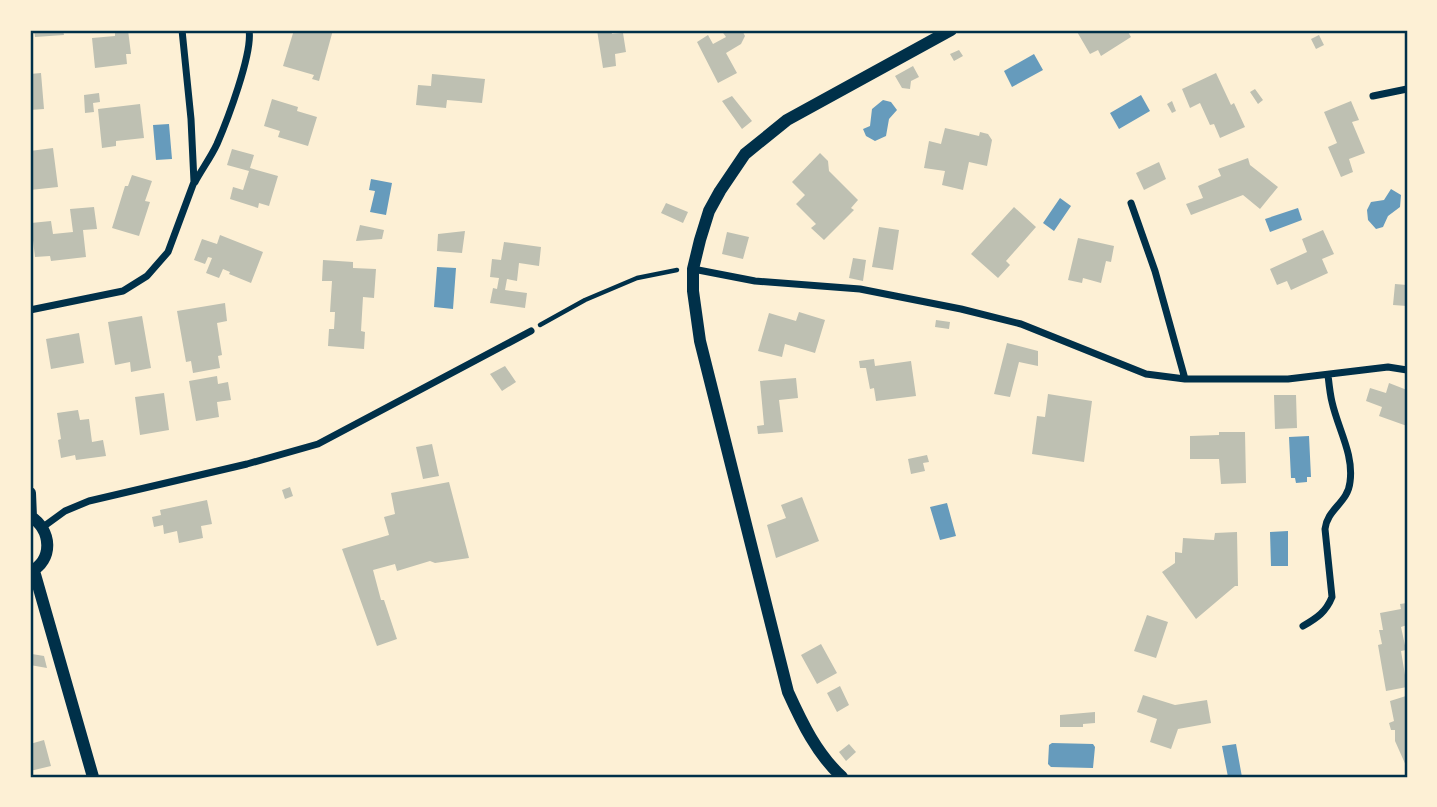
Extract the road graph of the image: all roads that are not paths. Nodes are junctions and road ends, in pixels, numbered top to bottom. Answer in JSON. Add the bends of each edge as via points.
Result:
{"nodes":[{"id":1,"x":182,"y":30,"type":"edge"},
{"id":2,"x":249,"y":30,"type":"edge"},
{"id":3,"x":951,"y":30,"type":"edge"},
{"id":4,"x":1407,"y":89,"type":"edge"},
{"id":5,"x":1373,"y":96,"type":"dead end"},
{"id":6,"x":194,"y":182,"type":"junction"},
{"id":7,"x":1131,"y":203,"type":"dead end"},
{"id":8,"x":693,"y":270,"type":"junction"},
{"id":9,"x":30,"y":310,"type":"edge"},
{"id":10,"x":531,"y":331,"type":"road end"},
{"id":11,"x":1407,"y":370,"type":"edge"},
{"id":12,"x":1328,"y":375,"type":"junction"},
{"id":13,"x":1185,"y":379,"type":"junction"},
{"id":14,"x":30,"y":493,"type":"edge"},
{"id":15,"x":30,"y":516,"type":"edge"},
{"id":16,"x":43,"y":527,"type":"junction"},
{"id":17,"x":32,"y":572,"type":"edge"},
{"id":18,"x":1303,"y":626,"type":"dead end"},
{"id":19,"x":93,"y":777,"type":"edge"},
{"id":20,"x":842,"y":777,"type":"edge"}],
"edges":[{"from":1,"to":6,"type":"street"},
{"from":2,"to":6,"type":"street","via":[[243,71],[217,144]]},
{"from":3,"to":8,"type":"street","via":[[774,128],[745,154],[709,211]]},
{"from":4,"to":5,"type":"street"},
{"from":6,"to":9,"type":"street","via":[[168,252],[146,276],[123,291]]},
{"from":7,"to":13,"type":"street"},
{"from":8,"to":13,"type":"street","via":[[754,281],[860,289],[961,309],[1021,324],[1146,374]]},
{"from":8,"to":20,"type":"street","via":[[700,341],[788,692],[814,744]]},
{"from":10,"to":16,"type":"street","via":[[318,444],[89,501]]},
{"from":11,"to":12,"type":"street","via":[[1388,367]]},
{"from":12,"to":13,"type":"street"},
{"from":12,"to":18,"type":"street","via":[[1347,449],[1350,484],[1344,500],[1326,519],[1332,597],[1328,608]]},
{"from":14,"to":15,"type":"street"},
{"from":15,"to":16,"type":"street"},
{"from":16,"to":17,"type":"street","via":[[47,551]]},
{"from":17,"to":19,"type":"street"}]}
